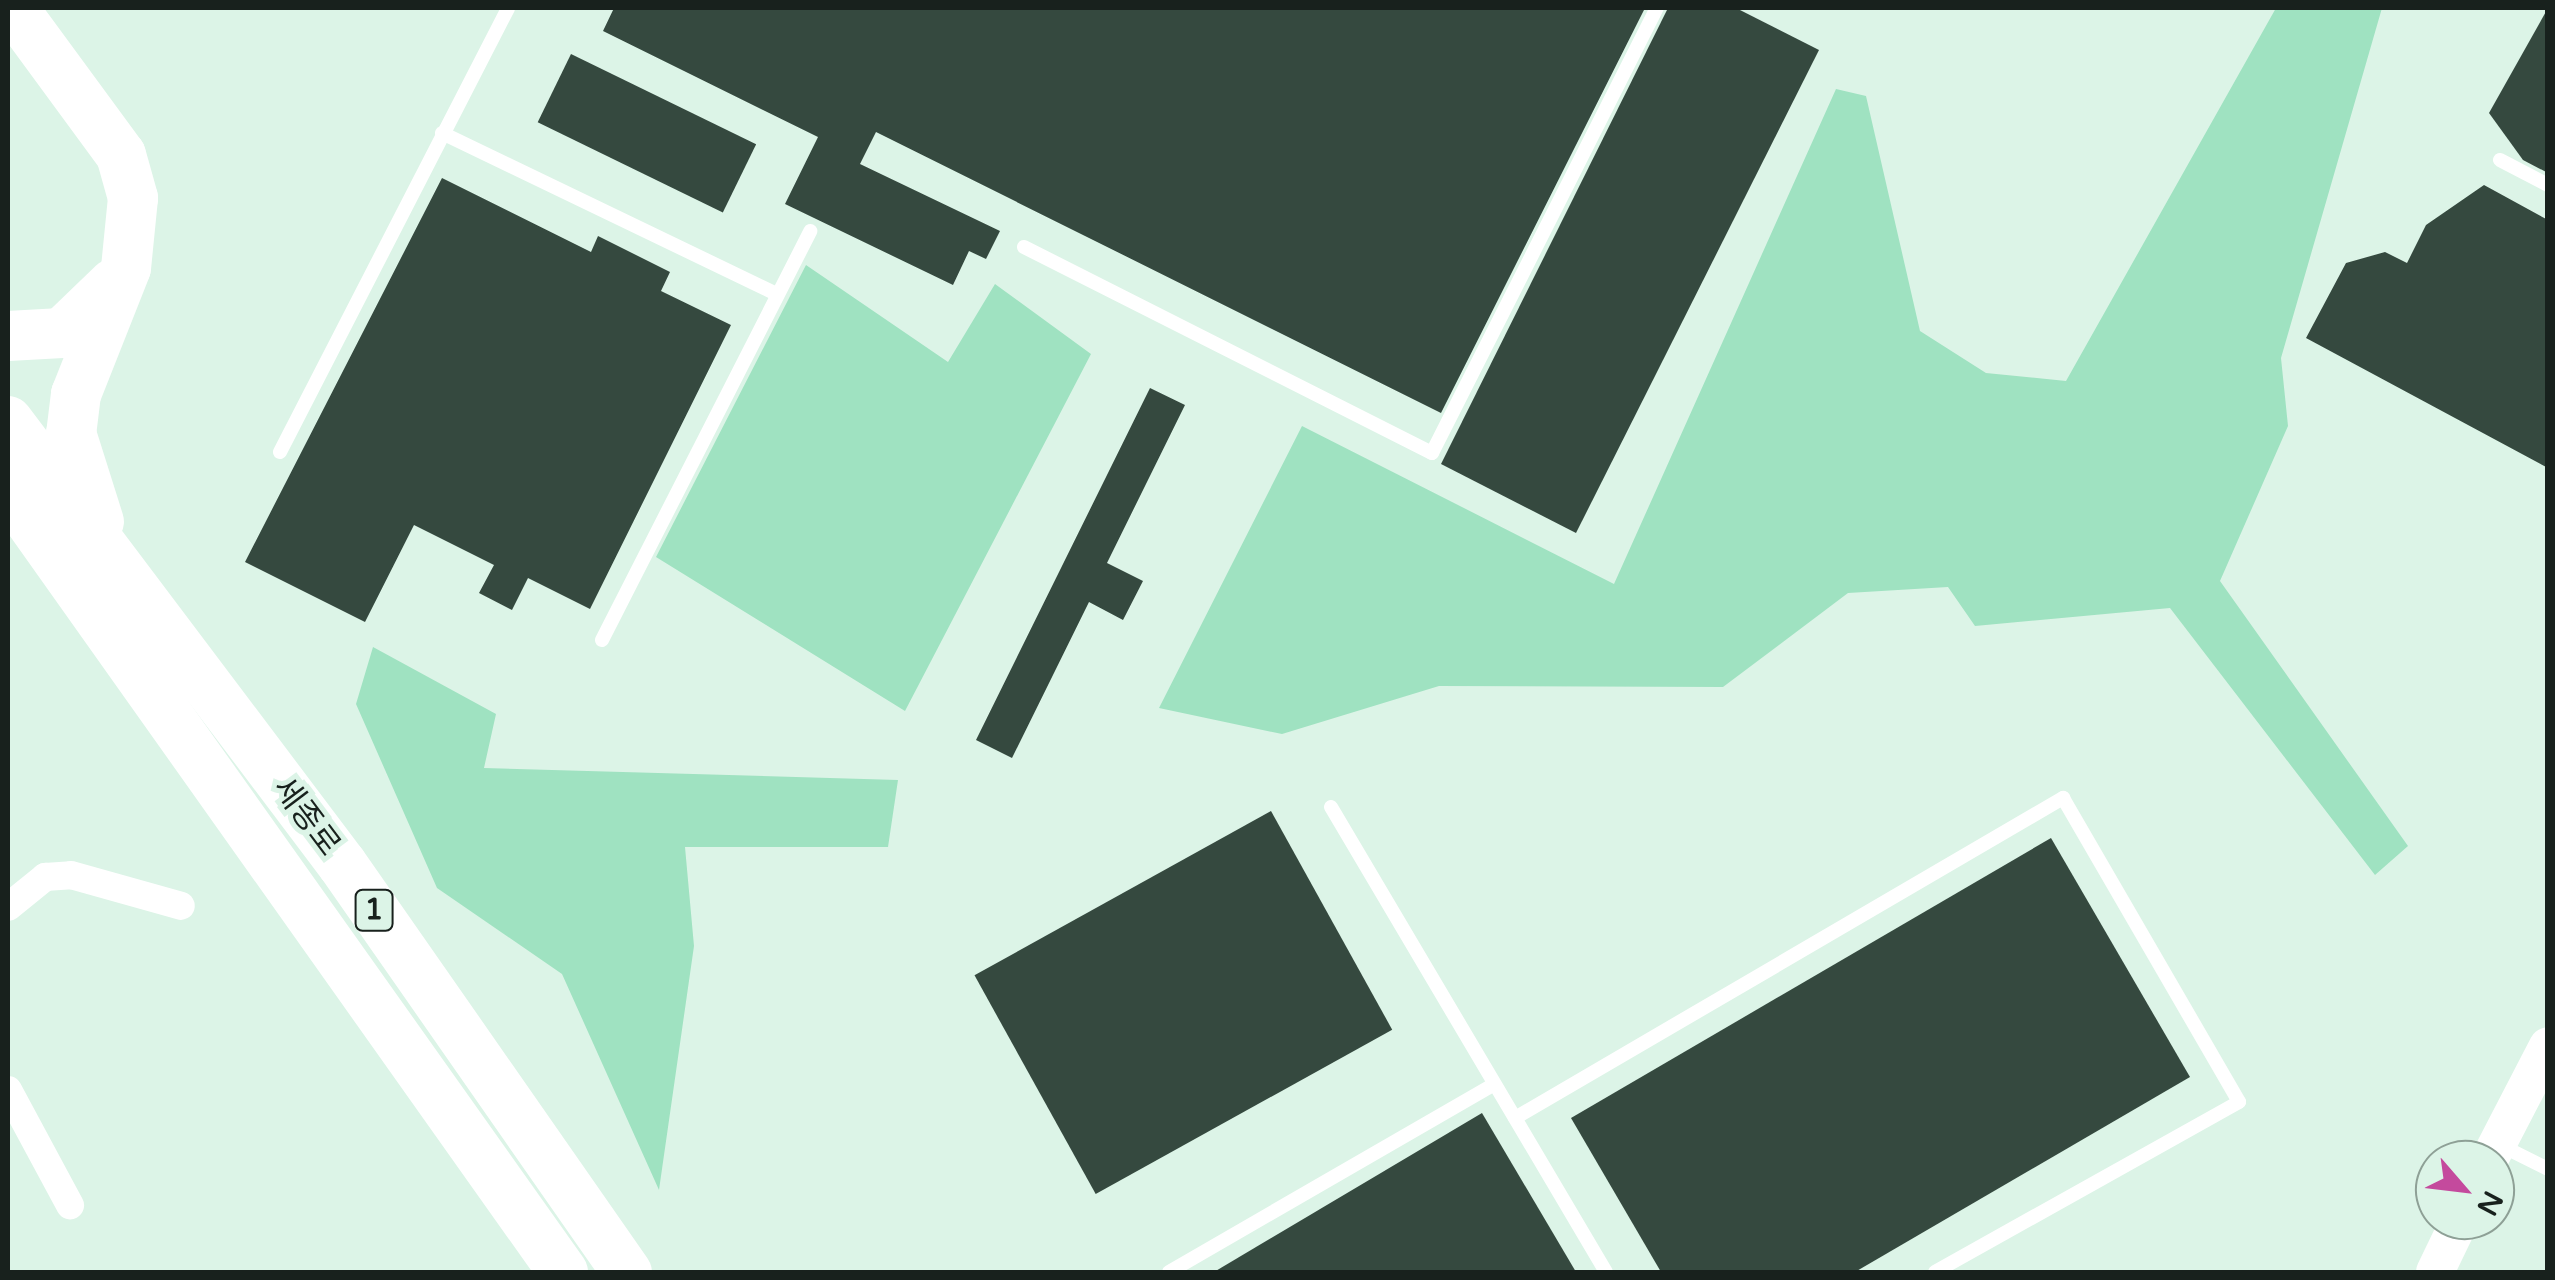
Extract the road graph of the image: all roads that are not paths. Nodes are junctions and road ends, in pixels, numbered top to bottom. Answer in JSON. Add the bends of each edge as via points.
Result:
{"nodes":[{"id":1,"x":12,"y":8,"type":"edge"},
{"id":2,"x":508,"y":8,"type":"edge"},
{"id":3,"x":1657,"y":8,"type":"edge"},
{"id":4,"x":442,"y":133,"type":"junction"},
{"id":5,"x":2500,"y":160,"type":"dead end"},
{"id":6,"x":2548,"y":185,"type":"edge"},
{"id":7,"x":810,"y":231,"type":"dead end"},
{"id":8,"x":1024,"y":247,"type":"dead end"},
{"id":9,"x":126,"y":268,"type":"junction"},
{"id":10,"x":778,"y":294,"type":"junction"},
{"id":11,"x":8,"y":336,"type":"edge"},
{"id":12,"x":8,"y":421,"type":"edge"},
{"id":13,"x":280,"y":452,"type":"dead end"},
{"id":14,"x":8,"y":490,"type":"edge"},
{"id":15,"x":8,"y":524,"type":"edge"},
{"id":16,"x":96,"y":575,"type":"junction"},
{"id":17,"x":602,"y":640,"type":"dead end"},
{"id":18,"x":1331,"y":808,"type":"dead end"},
{"id":19,"x":181,"y":906,"type":"dead end"},
{"id":20,"x":8,"y":913,"type":"edge"},
{"id":21,"x":2548,"y":1046,"type":"edge"},
{"id":22,"x":1494,"y":1084,"type":"junction"},
{"id":23,"x":8,"y":1090,"type":"edge"},
{"id":24,"x":1515,"y":1118,"type":"junction"},
{"id":25,"x":2499,"y":1140,"type":"edge"},
{"id":26,"x":2515,"y":1159,"type":"edge"},
{"id":27,"x":2548,"y":1169,"type":"edge"},
{"id":28,"x":70,"y":1205,"type":"dead end"},
{"id":29,"x":2450,"y":1240,"type":"edge"},
{"id":30,"x":563,"y":1272,"type":"edge"},
{"id":31,"x":627,"y":1272,"type":"edge"},
{"id":32,"x":1169,"y":1272,"type":"edge"},
{"id":33,"x":1606,"y":1272,"type":"edge"},
{"id":34,"x":1935,"y":1272,"type":"edge"},
{"id":35,"x":2434,"y":1272,"type":"edge"}],
"edges":[{"from":1,"to":9,"type":"highway","via":[[121,155],[133,198]]},
{"from":2,"to":4,"type":"lane"},
{"from":3,"to":8,"type":"lane","via":[[1432,453]]},
{"from":4,"to":10,"type":"lane"},
{"from":4,"to":13,"type":"lane"},
{"from":5,"to":6,"type":"lane"},
{"from":7,"to":10,"type":"lane"},
{"from":9,"to":11,"type":"highway","via":[[62,332]]},
{"from":9,"to":16,"type":"highway","via":[[76,394],[71,433]]},
{"from":10,"to":17,"type":"lane"},
{"from":12,"to":16,"type":"highway","name":"세종로","number":"1"},
{"from":14,"to":16,"type":"highway","name":"세종로","number":"1"},
{"from":15,"to":16,"type":"highway"},
{"from":16,"to":30,"type":"highway","name":"세종로","number":"1"},
{"from":16,"to":31,"type":"highway","name":"세종로","number":"1","via":[[342,864]]},
{"from":18,"to":22,"type":"lane"},
{"from":19,"to":20,"type":"street","via":[[71,874],[45,877]]},
{"from":21,"to":25,"type":"street"},
{"from":22,"to":24,"type":"lane"},
{"from":22,"to":32,"type":"lane"},
{"from":23,"to":28,"type":"street"},
{"from":24,"to":33,"type":"lane"},
{"from":24,"to":34,"type":"lane","via":[[2063,798],[2239,1102]]},
{"from":26,"to":27,"type":"lane"},
{"from":29,"to":35,"type":"street"}]}
